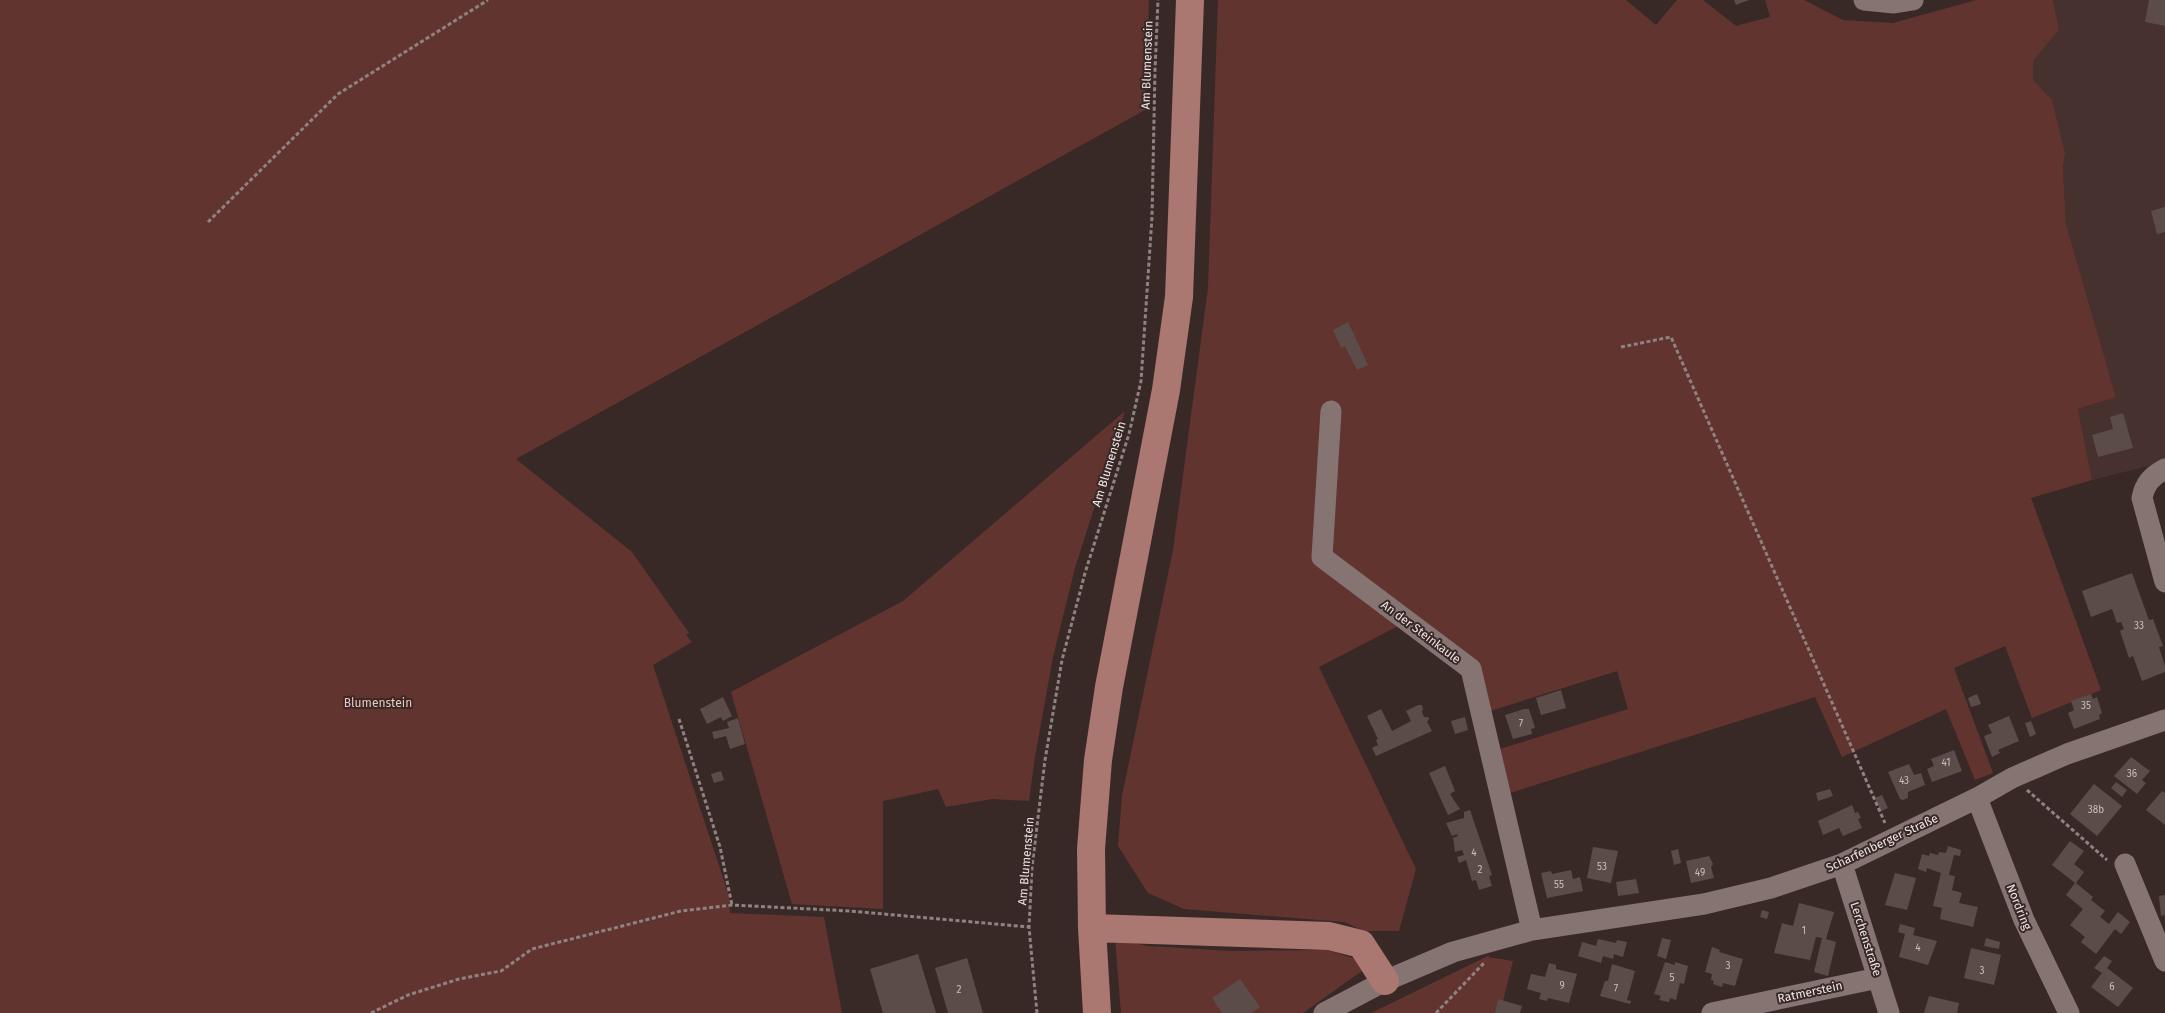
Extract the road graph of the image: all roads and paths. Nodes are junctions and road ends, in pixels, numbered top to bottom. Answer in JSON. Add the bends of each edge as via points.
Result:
{"nodes":[{"id":1,"x":488,"y":0,"type":"edge"},
{"id":2,"x":1158,"y":0,"type":"edge"},
{"id":3,"x":1190,"y":0,"type":"edge"},
{"id":4,"x":1864,"y":0,"type":"edge"},
{"id":5,"x":1913,"y":0,"type":"edge"},
{"id":6,"x":208,"y":222,"type":"dead end"},
{"id":7,"x":1621,"y":347,"type":"dead end"},
{"id":8,"x":1331,"y":411,"type":"dead end"},
{"id":9,"x":2165,"y":469,"type":"edge"},
{"id":10,"x":2165,"y":582,"type":"edge"},
{"id":11,"x":679,"y":719,"type":"dead end"},
{"id":12,"x":2165,"y":720,"type":"edge"},
{"id":13,"x":2012,"y":778,"type":"junction"},
{"id":14,"x":1977,"y":798,"type":"junction"},
{"id":15,"x":1892,"y":840,"type":"junction"},
{"id":16,"x":1842,"y":864,"type":"junction"},
{"id":17,"x":2124,"y":864,"type":"joint"},
{"id":18,"x":732,"y":905,"type":"junction"},
{"id":19,"x":1029,"y":927,"type":"junction"},
{"id":20,"x":1092,"y":928,"type":"junction"},
{"id":21,"x":1532,"y":930,"type":"junction"},
{"id":22,"x":1506,"y":938,"type":"junction"},
{"id":23,"x":2165,"y":961,"type":"edge"},
{"id":24,"x":1878,"y":978,"type":"junction"},
{"id":25,"x":1384,"y":981,"type":"junction"},
{"id":26,"x":371,"y":1013,"type":"edge"},
{"id":27,"x":1037,"y":1013,"type":"edge"},
{"id":28,"x":1097,"y":1013,"type":"edge"},
{"id":29,"x":1324,"y":1013,"type":"edge"},
{"id":30,"x":1436,"y":1013,"type":"edge"},
{"id":31,"x":1712,"y":1013,"type":"edge"},
{"id":32,"x":1889,"y":1013,"type":"edge"},
{"id":33,"x":2069,"y":1013,"type":"edge"}],
"edges":[{"from":1,"to":6,"type":"path","via":[[338,94]]},
{"from":2,"to":19,"type":"path","name":"Am Blumenstein","via":[[1152,217],[1141,381],[1129,434],[1084,573],[1062,660],[1032,867]]},
{"from":3,"to":20,"type":"main road","via":[[1179,297],[1166,390],[1098,760],[1091,849]]},
{"from":4,"to":5,"type":"street","via":[[1894,3]]},
{"from":7,"to":15,"type":"path","via":[[1671,337]]},
{"from":8,"to":21,"type":"street","name":"An der Steinkaule","via":[[1322,557],[1471,669]]},
{"from":9,"to":10,"type":"street","via":[[2150,479],[2142,498]]},
{"from":11,"to":18,"type":"path","via":[[720,847]]},
{"from":12,"to":13,"type":"street","name":"Scharfenberger Straße","via":[[2067,754]]},
{"from":13,"to":14,"type":"street","name":"Scharfenberger Straße"},
{"from":13,"to":17,"type":"path","via":[[2107,860]]},
{"from":14,"to":15,"type":"street","name":"Scharfenberger Straße"},
{"from":14,"to":33,"type":"street","name":"Nordring","via":[[2024,920]]},
{"from":15,"to":16,"type":"street","name":"Scharfenberger Straße"},
{"from":16,"to":21,"type":"street","name":"Scharfenberger Straße","via":[[1771,888],[1704,904]]},
{"from":16,"to":24,"type":"street","name":"Lerchenstraße"},
{"from":17,"to":23,"type":"street"},
{"from":18,"to":19,"type":"path","via":[[850,911]]},
{"from":18,"to":26,"type":"path","via":[[681,911],[532,949],[501,971],[459,979],[408,995]]},
{"from":19,"to":27,"type":"path","name":"Am Blumenstein"},
{"from":20,"to":25,"type":"main road","via":[[1329,936],[1361,944]]},
{"from":20,"to":28,"type":"main road"},
{"from":21,"to":22,"type":"street","name":"Scharfenberger Straße"},
{"from":22,"to":25,"type":"street","name":"Scharfenberger Straße","via":[[1453,952]]},
{"from":22,"to":30,"type":"path"},
{"from":24,"to":31,"type":"street","name":"Ratmerstein"},
{"from":24,"to":32,"type":"street","name":"Lerchenstraße"},
{"from":25,"to":29,"type":"street","name":"Scharfenberger Straße"}]}
